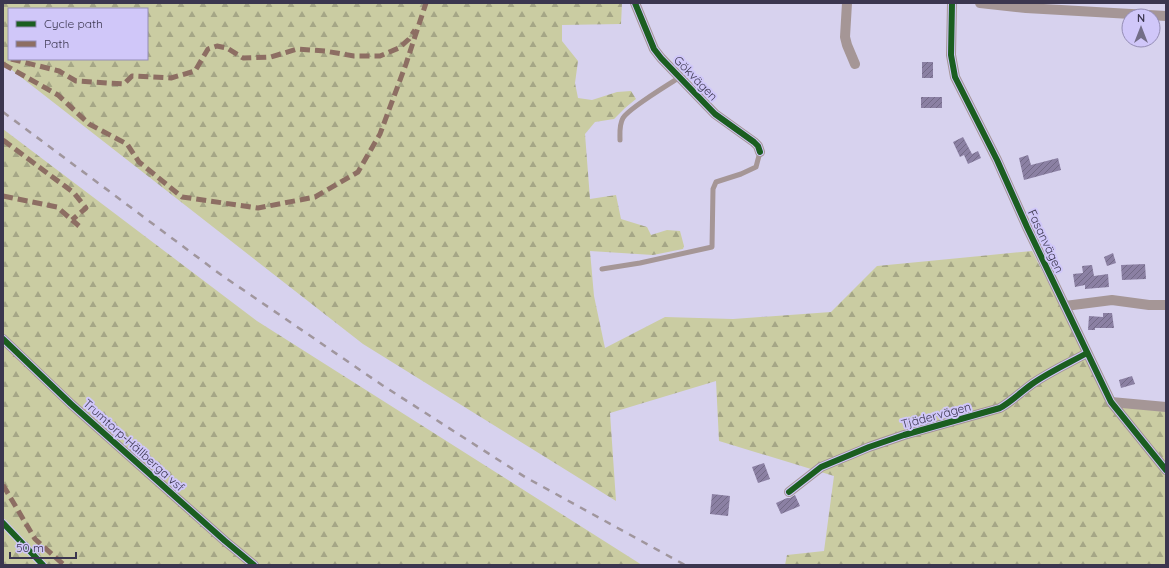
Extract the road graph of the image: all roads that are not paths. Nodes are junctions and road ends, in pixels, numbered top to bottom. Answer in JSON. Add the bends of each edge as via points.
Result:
{"nodes":[{"id":1,"x":635,"y":3,"type":"edge"},
{"id":2,"x":847,"y":3,"type":"edge"},
{"id":3,"x":952,"y":3,"type":"edge"},
{"id":4,"x":980,"y":3,"type":"edge"},
{"id":5,"x":1166,"y":16,"type":"edge"},
{"id":6,"x":856,"y":64,"type":"dead end"},
{"id":7,"x":680,"y":77,"type":"junction"},
{"id":8,"x":620,"y":140,"type":"dead end"},
{"id":9,"x":760,"y":152,"type":"joint"},
{"id":10,"x":602,"y":270,"type":"dead end"},
{"id":11,"x":1166,"y":305,"type":"edge"},
{"id":12,"x":1065,"y":306,"type":"junction"},
{"id":13,"x":3,"y":339,"type":"edge"},
{"id":14,"x":1087,"y":353,"type":"junction"},
{"id":15,"x":1110,"y":402,"type":"junction"},
{"id":16,"x":1166,"y":407,"type":"edge"},
{"id":17,"x":1166,"y":470,"type":"edge"},
{"id":18,"x":789,"y":492,"type":"dead end"},
{"id":19,"x":254,"y":565,"type":"edge"}],
"edges":[{"from":1,"to":7,"type":"street","name":"Gökvägen","via":[[654,49]]},
{"from":2,"to":6,"type":"street","via":[[845,37]]},
{"from":3,"to":12,"type":"street","name":"Fasanvägen","via":[[951,55],[955,77]]},
{"from":4,"to":5,"type":"street"},
{"from":7,"to":8,"type":"lane","via":[[628,111],[622,120]]},
{"from":7,"to":9,"type":"street","name":"Gökvägen","via":[[715,114],[754,142]]},
{"from":9,"to":10,"type":"lane","via":[[756,167],[716,182],[713,189],[712,247]]},
{"from":11,"to":12,"type":"street","via":[[1112,300]]},
{"from":12,"to":14,"type":"street","name":"Fasanvägen"},
{"from":13,"to":19,"type":"street","name":"Trumtorp-Hällberga vsf","via":[[71,404]]},
{"from":14,"to":15,"type":"street","name":"Fasanvägen"},
{"from":14,"to":18,"type":"street","name":"Tjädervägen","via":[[1043,377],[1000,408],[869,447],[821,467]]},
{"from":15,"to":16,"type":"street"},
{"from":15,"to":17,"type":"street","name":"Fasanvägen"}]}
